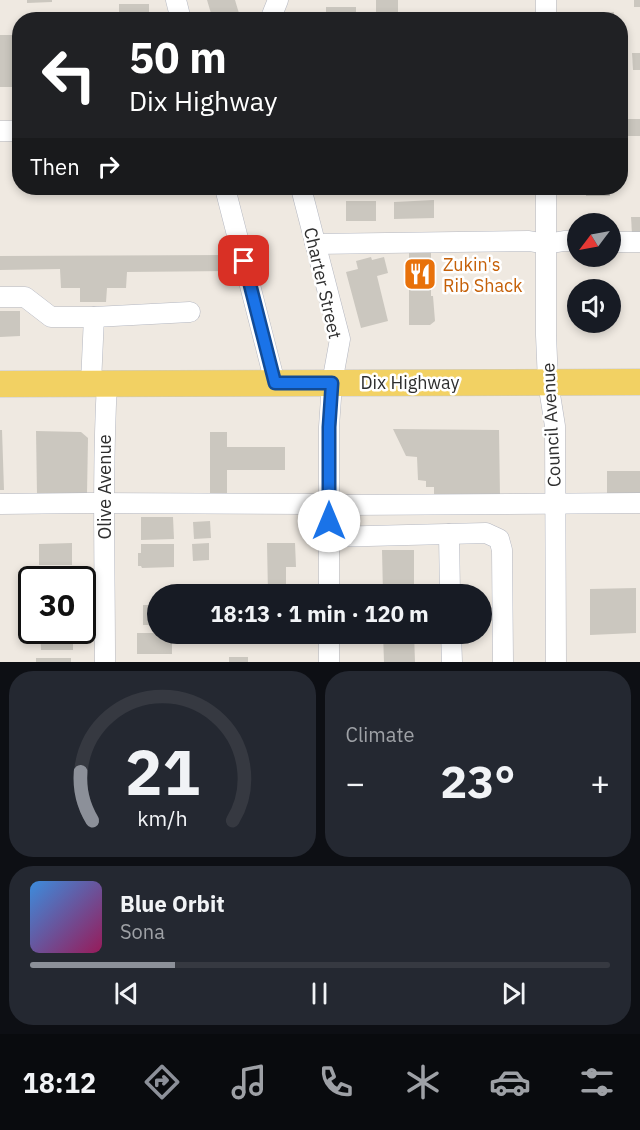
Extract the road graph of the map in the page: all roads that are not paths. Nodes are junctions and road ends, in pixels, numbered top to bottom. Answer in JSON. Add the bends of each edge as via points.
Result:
{"nodes":[{"id":1,"x":227,"y":195,"type":"edge"},
{"id":2,"x":303,"y":195,"type":"edge"},
{"id":3,"x":546,"y":195,"type":"edge"},
{"id":4,"x":567,"y":241,"type":"edge"},
{"id":5,"x":621,"y":242,"type":"edge"},
{"id":6,"x":640,"y":242,"type":"edge"},
{"id":7,"x":315,"y":244,"type":"junction"},
{"id":8,"x":546,"y":244,"type":"junction"},
{"id":9,"x":0,"y":297,"type":"edge"},
{"id":10,"x":190,"y":312,"type":"dead end"},
{"id":11,"x":94,"y":317,"type":"junction"},
{"id":12,"x":548,"y":382,"type":"junction"},
{"id":13,"x":640,"y":382,"type":"edge"},
{"id":14,"x":99,"y":383,"type":"junction"},
{"id":15,"x":275,"y":383,"type":"junction"},
{"id":16,"x":332,"y":383,"type":"junction"},
{"id":17,"x":0,"y":384,"type":"edge"},
{"id":18,"x":104,"y":503,"type":"junction"},
{"id":19,"x":556,"y":503,"type":"junction"},
{"id":20,"x":640,"y":503,"type":"edge"},
{"id":21,"x":0,"y":504,"type":"edge"},
{"id":22,"x":329,"y":505,"type":"junction"},
{"id":23,"x":449,"y":534,"type":"junction"},
{"id":24,"x":329,"y":537,"type":"junction"},
{"id":25,"x":329,"y":584,"type":"edge"},
{"id":26,"x":450,"y":584,"type":"edge"},
{"id":27,"x":329,"y":644,"type":"edge"},
{"id":28,"x":451,"y":644,"type":"edge"},
{"id":29,"x":105,"y":662,"type":"edge"},
{"id":30,"x":329,"y":662,"type":"edge"},
{"id":31,"x":452,"y":662,"type":"edge"},
{"id":32,"x":502,"y":662,"type":"edge"},
{"id":33,"x":556,"y":662,"type":"edge"}],
"edges":[{"from":1,"to":15,"type":"street"},
{"from":2,"to":7,"type":"street","name":"Charter Street"},
{"from":3,"to":8,"type":"street","name":"Council Avenue"},
{"from":4,"to":8,"type":"street"},
{"from":5,"to":6,"type":"street"},
{"from":7,"to":8,"type":"street"},
{"from":7,"to":16,"type":"street","name":"Charter Street","via":[[339,339]]},
{"from":8,"to":12,"type":"street","name":"Council Avenue"},
{"from":9,"to":11,"type":"street","via":[[25,297],[51,317]]},
{"from":10,"to":11,"type":"street"},
{"from":11,"to":14,"type":"street","name":"Olive Avenue"},
{"from":12,"to":13,"type":"main road","name":"Dix Highway"},
{"from":12,"to":16,"type":"main road","name":"Dix Highway"},
{"from":12,"to":19,"type":"street","name":"Council Avenue","via":[[555,426]]},
{"from":14,"to":15,"type":"main road","name":"Dix Highway"},
{"from":14,"to":17,"type":"main road","name":"Dix Highway"},
{"from":14,"to":18,"type":"street","name":"Olive Avenue","via":[[104,427]]},
{"from":15,"to":16,"type":"main road","name":"Dix Highway"},
{"from":16,"to":22,"type":"street","name":"Charter Street"},
{"from":18,"to":21,"type":"street"},
{"from":18,"to":22,"type":"street"},
{"from":18,"to":29,"type":"street","name":"Olive Avenue"},
{"from":19,"to":20,"type":"street"},
{"from":19,"to":22,"type":"street"},
{"from":19,"to":33,"type":"street","name":"Council Avenue"},
{"from":22,"to":24,"type":"street","name":"Charter Street"},
{"from":23,"to":24,"type":"street"},
{"from":23,"to":26,"type":"street"},
{"from":23,"to":32,"type":"street","via":[[486,533],[499,539]]},
{"from":24,"to":25,"type":"street","name":"Charter Street"},
{"from":27,"to":30,"type":"street"},
{"from":28,"to":31,"type":"street"}]}
